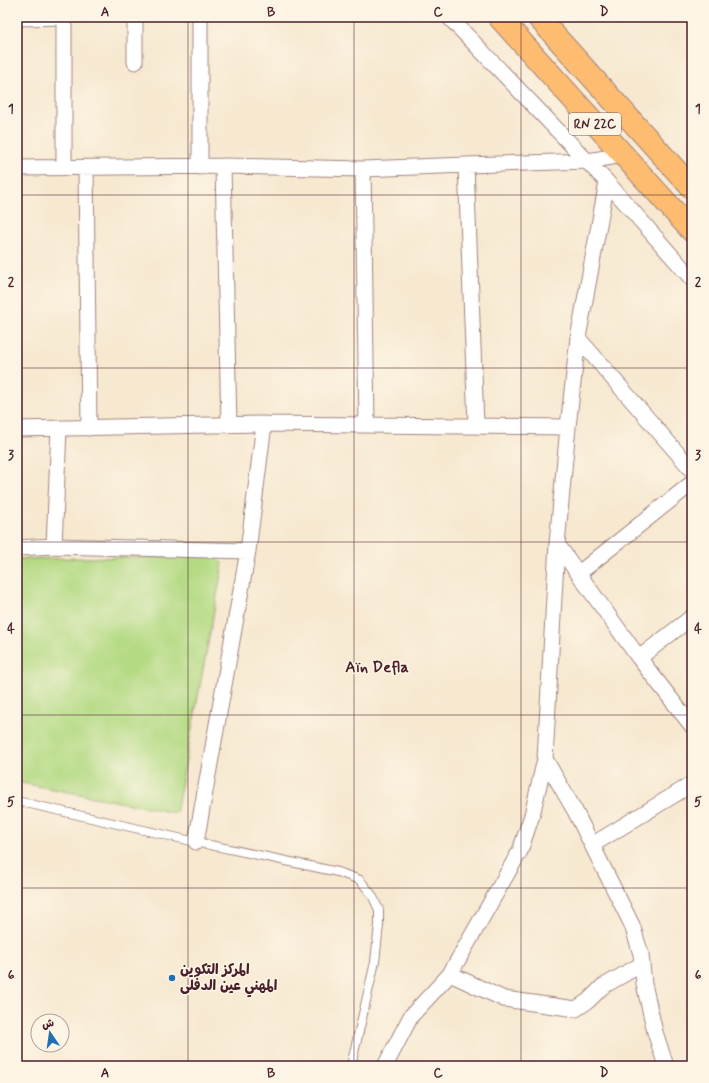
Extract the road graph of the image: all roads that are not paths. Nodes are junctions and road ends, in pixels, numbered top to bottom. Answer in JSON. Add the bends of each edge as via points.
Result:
{"nodes":[{"id":1,"x":64,"y":17,"type":"edge"},
{"id":2,"x":68,"y":17,"type":"edge"},
{"id":3,"x":134,"y":17,"type":"edge"},
{"id":4,"x":200,"y":17,"type":"edge"},
{"id":5,"x":449,"y":17,"type":"edge"},
{"id":6,"x":499,"y":17,"type":"edge"},
{"id":7,"x":538,"y":17,"type":"edge"},
{"id":8,"x":17,"y":18,"type":"edge"},
{"id":9,"x":135,"y":62,"type":"dead end"},
{"id":10,"x":623,"y":155,"type":"junction"},
{"id":11,"x":588,"y":161,"type":"junction"},
{"id":12,"x":466,"y":164,"type":"junction"},
{"id":13,"x":223,"y":166,"type":"junction"},
{"id":14,"x":64,"y":167,"type":"junction"},
{"id":15,"x":200,"y":167,"type":"junction"},
{"id":16,"x":17,"y":168,"type":"edge"},
{"id":17,"x":86,"y":168,"type":"junction"},
{"id":18,"x":363,"y":169,"type":"junction"},
{"id":19,"x":607,"y":182,"type":"junction"},
{"id":20,"x":692,"y":188,"type":"edge"},
{"id":21,"x":692,"y":231,"type":"edge"},
{"id":22,"x":692,"y":278,"type":"edge"},
{"id":23,"x":578,"y":338,"type":"junction"},
{"id":24,"x":264,"y":424,"type":"junction"},
{"id":25,"x":229,"y":425,"type":"junction"},
{"id":26,"x":367,"y":425,"type":"junction"},
{"id":27,"x":476,"y":425,"type":"junction"},
{"id":28,"x":568,"y":427,"type":"junction"},
{"id":29,"x":89,"y":428,"type":"junction"},
{"id":30,"x":17,"y":429,"type":"edge"},
{"id":31,"x":59,"y":429,"type":"junction"},
{"id":32,"x":692,"y":470,"type":"edge"},
{"id":33,"x":692,"y":483,"type":"edge"},
{"id":34,"x":557,"y":544,"type":"junction"},
{"id":35,"x":54,"y":546,"type":"junction"},
{"id":36,"x":17,"y":548,"type":"edge"},
{"id":37,"x":248,"y":550,"type":"junction"},
{"id":38,"x":579,"y":573,"type":"junction"},
{"id":39,"x":692,"y":617,"type":"edge"},
{"id":40,"x":639,"y":658,"type":"junction"},
{"id":41,"x":692,"y":726,"type":"edge"},
{"id":42,"x":545,"y":759,"type":"junction"},
{"id":43,"x":692,"y":784,"type":"edge"},
{"id":44,"x":17,"y":801,"type":"edge"},
{"id":45,"x":196,"y":842,"type":"junction"},
{"id":46,"x":592,"y":845,"type":"junction"},
{"id":47,"x":642,"y":964,"type":"junction"},
{"id":48,"x":450,"y":974,"type":"junction"},
{"id":49,"x":351,"y":1066,"type":"edge"},
{"id":50,"x":385,"y":1066,"type":"edge"},
{"id":51,"x":666,"y":1066,"type":"edge"}],
"edges":[{"from":1,"to":2,"type":"street"},
{"from":1,"to":8,"type":"street"},
{"from":1,"to":14,"type":"street"},
{"from":3,"to":9,"type":"street"},
{"from":4,"to":15,"type":"street"},
{"from":5,"to":11,"type":"street"},
{"from":6,"to":10,"type":"highway","number":"RN 22C"},
{"from":7,"to":20,"type":"highway","number":"RN 22C"},
{"from":10,"to":11,"type":"street"},
{"from":10,"to":21,"type":"highway","number":"RN 22C"},
{"from":11,"to":12,"type":"street"},
{"from":11,"to":19,"type":"street"},
{"from":12,"to":18,"type":"street"},
{"from":12,"to":27,"type":"street"},
{"from":13,"to":15,"type":"street"},
{"from":13,"to":18,"type":"street"},
{"from":13,"to":25,"type":"street"},
{"from":14,"to":16,"type":"street"},
{"from":14,"to":17,"type":"street"},
{"from":15,"to":17,"type":"street"},
{"from":17,"to":29,"type":"street"},
{"from":18,"to":26,"type":"street"},
{"from":19,"to":22,"type":"street"},
{"from":19,"to":23,"type":"street"},
{"from":23,"to":28,"type":"street"},
{"from":23,"to":32,"type":"street"},
{"from":24,"to":25,"type":"street"},
{"from":24,"to":26,"type":"street"},
{"from":24,"to":37,"type":"street"},
{"from":25,"to":29,"type":"street"},
{"from":26,"to":27,"type":"street"},
{"from":27,"to":28,"type":"street"},
{"from":28,"to":34,"type":"street"},
{"from":29,"to":31,"type":"street"},
{"from":30,"to":31,"type":"street"},
{"from":31,"to":35,"type":"street"},
{"from":33,"to":38,"type":"street"},
{"from":34,"to":38,"type":"street"},
{"from":34,"to":42,"type":"street"},
{"from":35,"to":36,"type":"street"},
{"from":35,"to":37,"type":"street"},
{"from":37,"to":45,"type":"street"},
{"from":38,"to":40,"type":"street"},
{"from":39,"to":40,"type":"street"},
{"from":40,"to":41,"type":"street"},
{"from":42,"to":46,"type":"street"},
{"from":42,"to":48,"type":"street","via":[[532,816],[520,851]]},
{"from":43,"to":46,"type":"street"},
{"from":44,"to":45,"type":"lane"},
{"from":45,"to":49,"type":"lane","via":[[338,872],[360,880],[372,895],[379,910],[375,962]]},
{"from":46,"to":47,"type":"street","via":[[632,925]]},
{"from":47,"to":48,"type":"street","via":[[602,987],[576,1009],[504,999]]},
{"from":47,"to":51,"type":"street","via":[[655,1032]]},
{"from":48,"to":50,"type":"street","via":[[410,1016]]}]}
